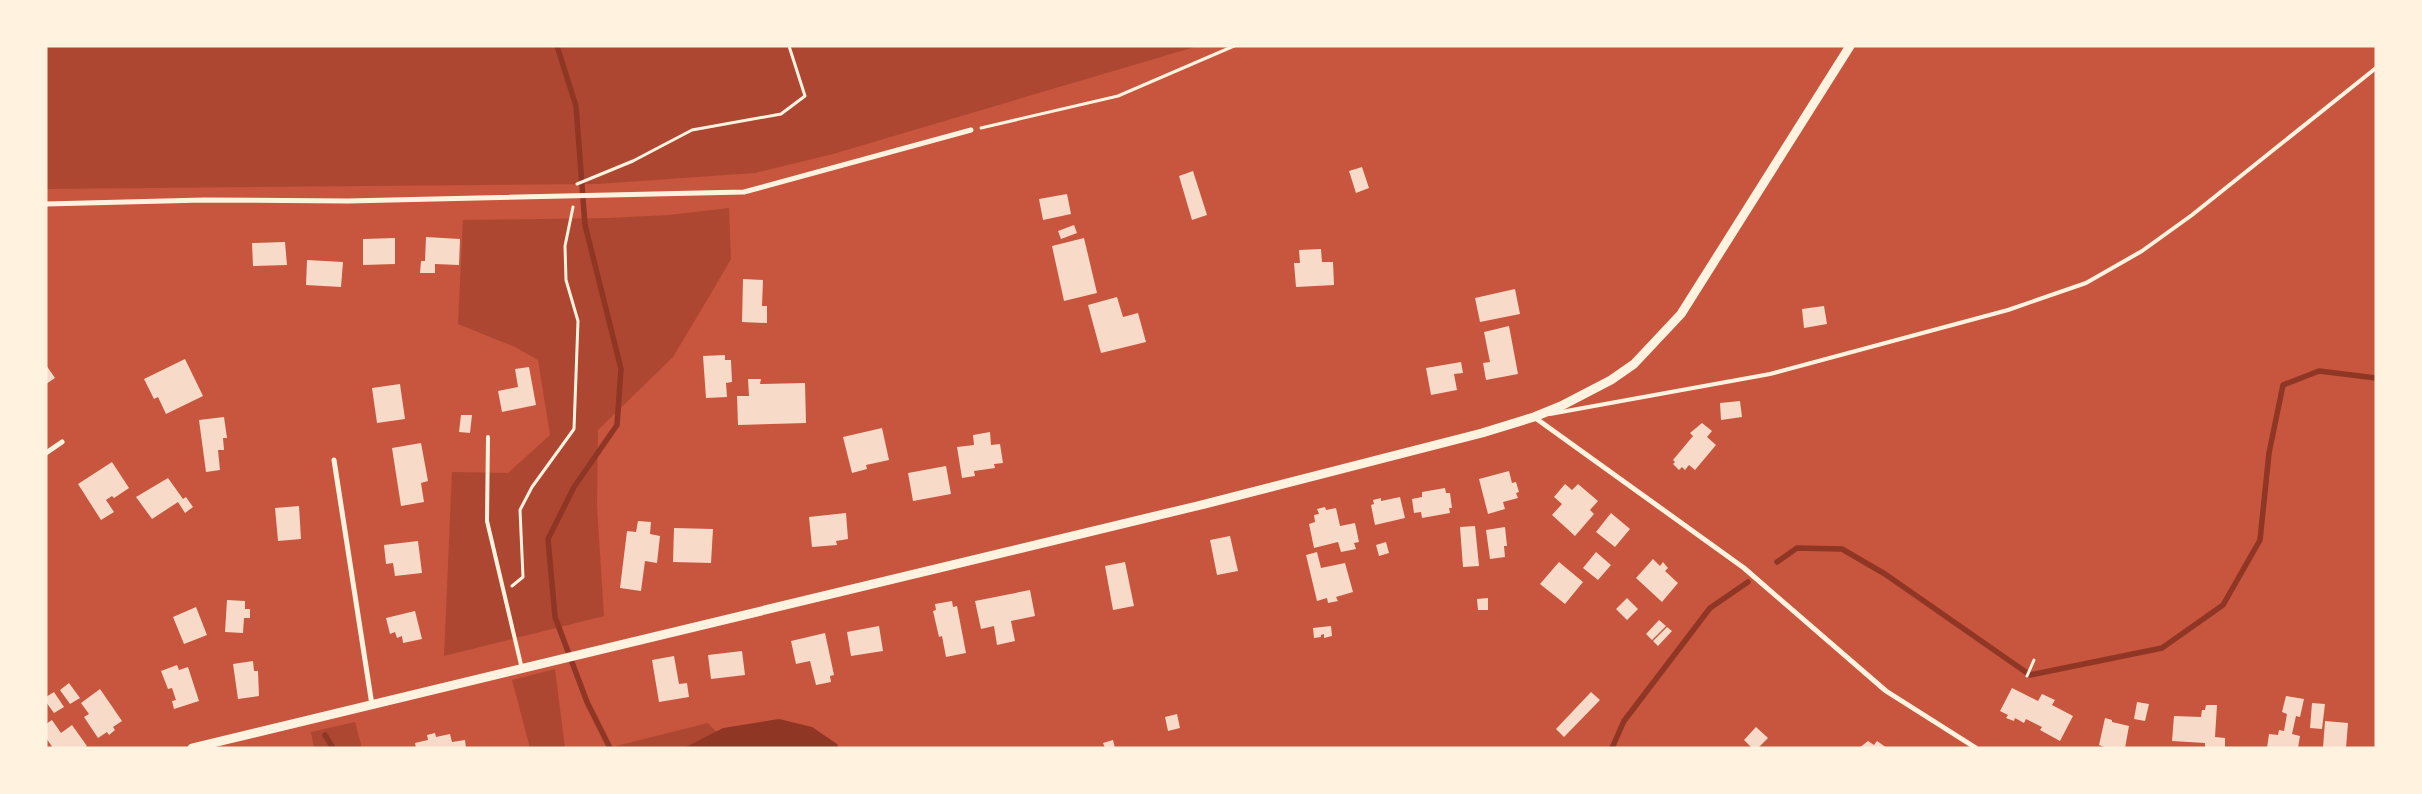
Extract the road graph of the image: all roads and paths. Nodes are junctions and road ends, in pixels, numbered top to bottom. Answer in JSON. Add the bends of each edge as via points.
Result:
{"nodes":[{"id":1,"x":789,"y":46,"type":"edge"},
{"id":2,"x":1234,"y":46,"type":"edge"},
{"id":3,"x":1850,"y":46,"type":"edge"},
{"id":4,"x":2376,"y":68,"type":"edge"},
{"id":5,"x":971,"y":130,"type":"joint"},
{"id":6,"x":577,"y":196,"type":"junction"},
{"id":7,"x":46,"y":204,"type":"edge"},
{"id":8,"x":1534,"y":418,"type":"junction"},
{"id":9,"x":488,"y":437,"type":"dead end"},
{"id":10,"x":62,"y":442,"type":"dead end"},
{"id":11,"x":46,"y":454,"type":"edge"},
{"id":12,"x":334,"y":460,"type":"dead end"},
{"id":13,"x":504,"y":593,"type":"junction"},
{"id":14,"x":2034,"y":660,"type":"dead end"},
{"id":15,"x":522,"y":668,"type":"junction"},
{"id":16,"x":2027,"y":676,"type":"dead end"},
{"id":17,"x":372,"y":705,"type":"junction"},
{"id":18,"x":192,"y":748,"type":"edge"},
{"id":19,"x":1976,"y":748,"type":"edge"}],
"edges":[{"from":1,"to":6,"type":"path","via":[[805,96],[781,114],[692,130],[633,161],[577,184]]},
{"from":2,"to":5,"type":"path","via":[[1118,96]]},
{"from":3,"to":8,"type":"street","via":[[1681,314],[1634,364],[1586,394]]},
{"from":4,"to":8,"type":"lane","via":[[2174,229],[2086,283],[2008,310],[1770,374]]},
{"from":5,"to":6,"type":"street","via":[[744,192]]},
{"from":6,"to":7,"type":"street"},
{"from":6,"to":13,"type":"path","via":[[565,246],[566,280],[578,321],[574,430],[532,487],[520,510],[523,577]]},
{"from":8,"to":15,"type":"street","via":[[1197,506]]},
{"from":8,"to":19,"type":"street","via":[[1744,568],[1886,691]]},
{"from":9,"to":13,"type":"lane","via":[[487,521]]},
{"from":10,"to":11,"type":"street"},
{"from":12,"to":17,"type":"street"},
{"from":13,"to":15,"type":"lane"},
{"from":14,"to":16,"type":"path"},
{"from":15,"to":17,"type":"street"},
{"from":17,"to":18,"type":"street"}]}
